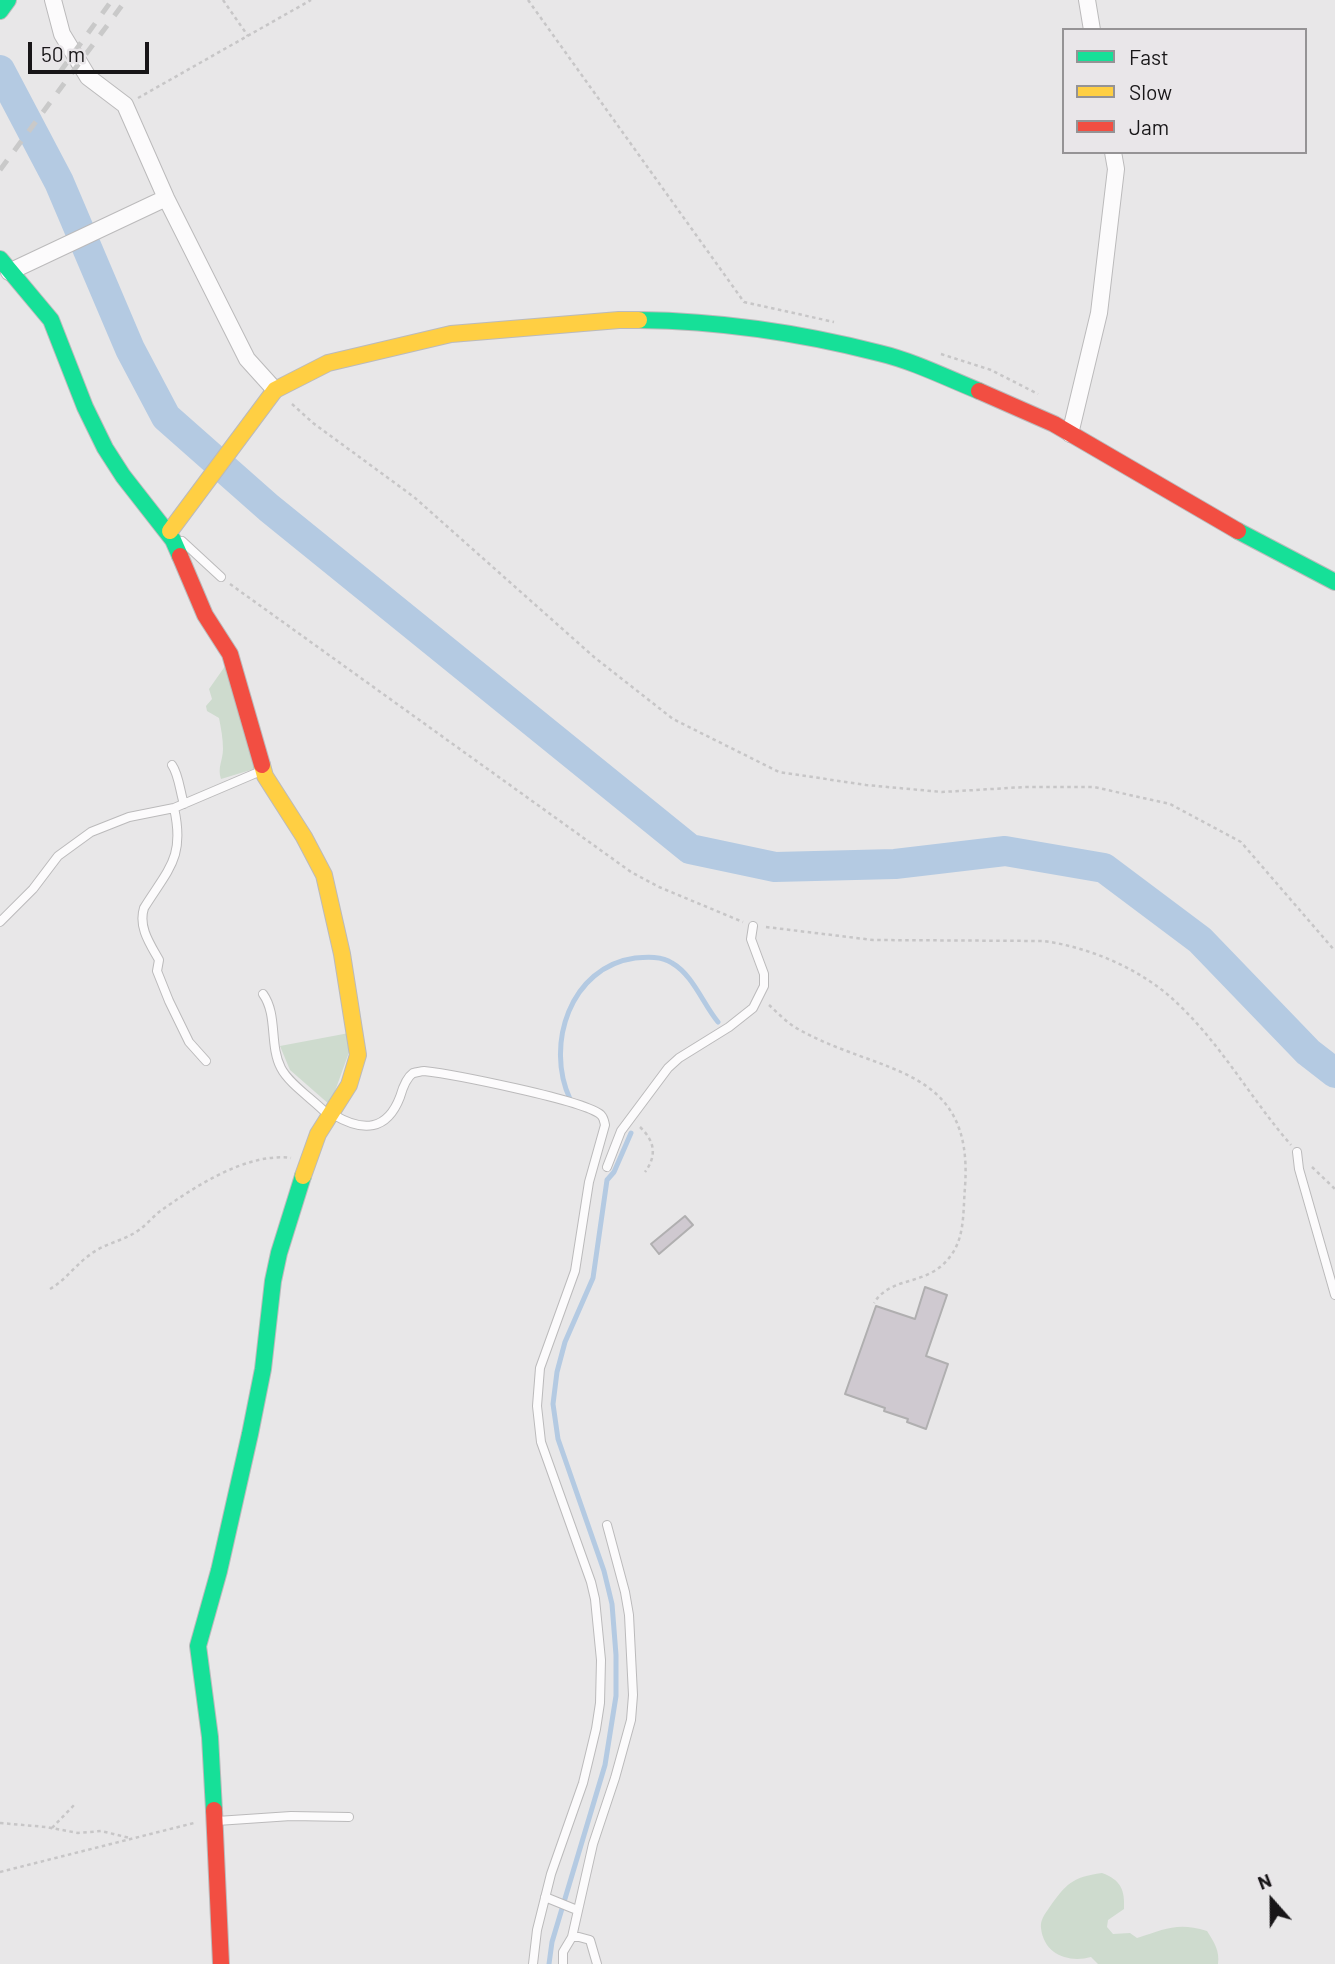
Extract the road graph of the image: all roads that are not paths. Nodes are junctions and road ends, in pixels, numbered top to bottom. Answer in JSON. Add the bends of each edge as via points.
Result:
{"nodes":[{"id":1,"x":8,"y":0,"type":"edge"},
{"id":2,"x":53,"y":0,"type":"edge"},
{"id":3,"x":1087,"y":0,"type":"edge"},
{"id":4,"x":0,"y":11,"type":"edge"},
{"id":5,"x":1092,"y":28,"type":"edge"},
{"id":6,"x":1113,"y":154,"type":"edge"},
{"id":7,"x":166,"y":198,"type":"junction"},
{"id":8,"x":4,"y":265,"type":"edge"},
{"id":9,"x":275,"y":390,"type":"junction"},
{"id":10,"x":1070,"y":433,"type":"junction"},
{"id":11,"x":167,"y":528,"type":"junction"},
{"id":12,"x":221,"y":577,"type":"road end"},
{"id":13,"x":1335,"y":582,"type":"edge"},
{"id":14,"x":173,"y":765,"type":"dead end"},
{"id":15,"x":263,"y":769,"type":"junction"},
{"id":16,"x":184,"y":804,"type":"junction"},
{"id":17,"x":174,"y":808,"type":"junction"},
{"id":18,"x":0,"y":922,"type":"edge"},
{"id":19,"x":752,"y":926,"type":"road end"},
{"id":20,"x":263,"y":994,"type":"dead end"},
{"id":21,"x":206,"y":1061,"type":"dead end"},
{"id":22,"x":330,"y":1115,"type":"junction"},
{"id":23,"x":1297,"y":1152,"type":"road end"},
{"id":24,"x":607,"y":1167,"type":"dead end"},
{"id":25,"x":1335,"y":1295,"type":"edge"},
{"id":26,"x":607,"y":1525,"type":"dead end"},
{"id":27,"x":349,"y":1817,"type":"dead end"},
{"id":28,"x":215,"y":1821,"type":"junction"},
{"id":29,"x":545,"y":1897,"type":"junction"},
{"id":30,"x":577,"y":1910,"type":"junction"},
{"id":31,"x":572,"y":1937,"type":"junction"},
{"id":32,"x":221,"y":1964,"type":"edge"},
{"id":33,"x":533,"y":1964,"type":"edge"},
{"id":34,"x":562,"y":1964,"type":"edge"},
{"id":35,"x":597,"y":1964,"type":"edge"}],
"edges":[{"from":1,"to":4,"type":"main road"},
{"from":2,"to":7,"type":"street","via":[[62,34],[88,76],[125,105]]},
{"from":3,"to":5,"type":"street"},
{"from":6,"to":10,"type":"street","via":[[1116,169],[1099,313]]},
{"from":7,"to":8,"type":"street"},
{"from":7,"to":9,"type":"street","via":[[247,359]]},
{"from":8,"to":11,"type":"main road","via":[[51,320],[105,449]]},
{"from":9,"to":10,"type":"main road","via":[[328,363],[451,334],[619,320],[687,321],[881,353]]},
{"from":9,"to":11,"type":"main road"},
{"from":10,"to":13,"type":"main road"},
{"from":11,"to":12,"type":"lane"},
{"from":11,"to":15,"type":"main road","via":[[212,628],[233,662]]},
{"from":14,"to":16,"type":"lane"},
{"from":15,"to":16,"type":"lane"},
{"from":15,"to":22,"type":"main road","via":[[321,868],[342,954],[358,1055],[348,1085]]},
{"from":16,"to":17,"type":"lane"},
{"from":17,"to":18,"type":"lane","via":[[129,817],[91,832],[58,856]]},
{"from":17,"to":21,"type":"lane","via":[[177,852],[141,918],[159,960],[157,971],[165,992],[189,1042]]},
{"from":19,"to":24,"type":"lane","via":[[751,939],[764,974],[764,986],[753,1007],[668,1068],[621,1131]]},
{"from":20,"to":22,"type":"lane","via":[[269,1003],[282,1070]]},
{"from":22,"to":28,"type":"main road","via":[[318,1134],[293,1204],[273,1282],[250,1434],[198,1646]]},
{"from":22,"to":29,"type":"lane","via":[[361,1125],[384,1122],[408,1079],[424,1071],[583,1106],[604,1119],[576,1271],[540,1368],[537,1406],[541,1441],[591,1582],[602,1680],[591,1752]]},
{"from":23,"to":25,"type":"lane"},
{"from":26,"to":30,"type":"lane","via":[[625,1592],[633,1695],[625,1745]]},
{"from":27,"to":28,"type":"lane"},
{"from":28,"to":32,"type":"main road"},
{"from":29,"to":30,"type":"lane"},
{"from":29,"to":33,"type":"lane"},
{"from":30,"to":31,"type":"lane"},
{"from":31,"to":34,"type":"lane"},
{"from":31,"to":35,"type":"lane","via":[[590,1940]]}]}
